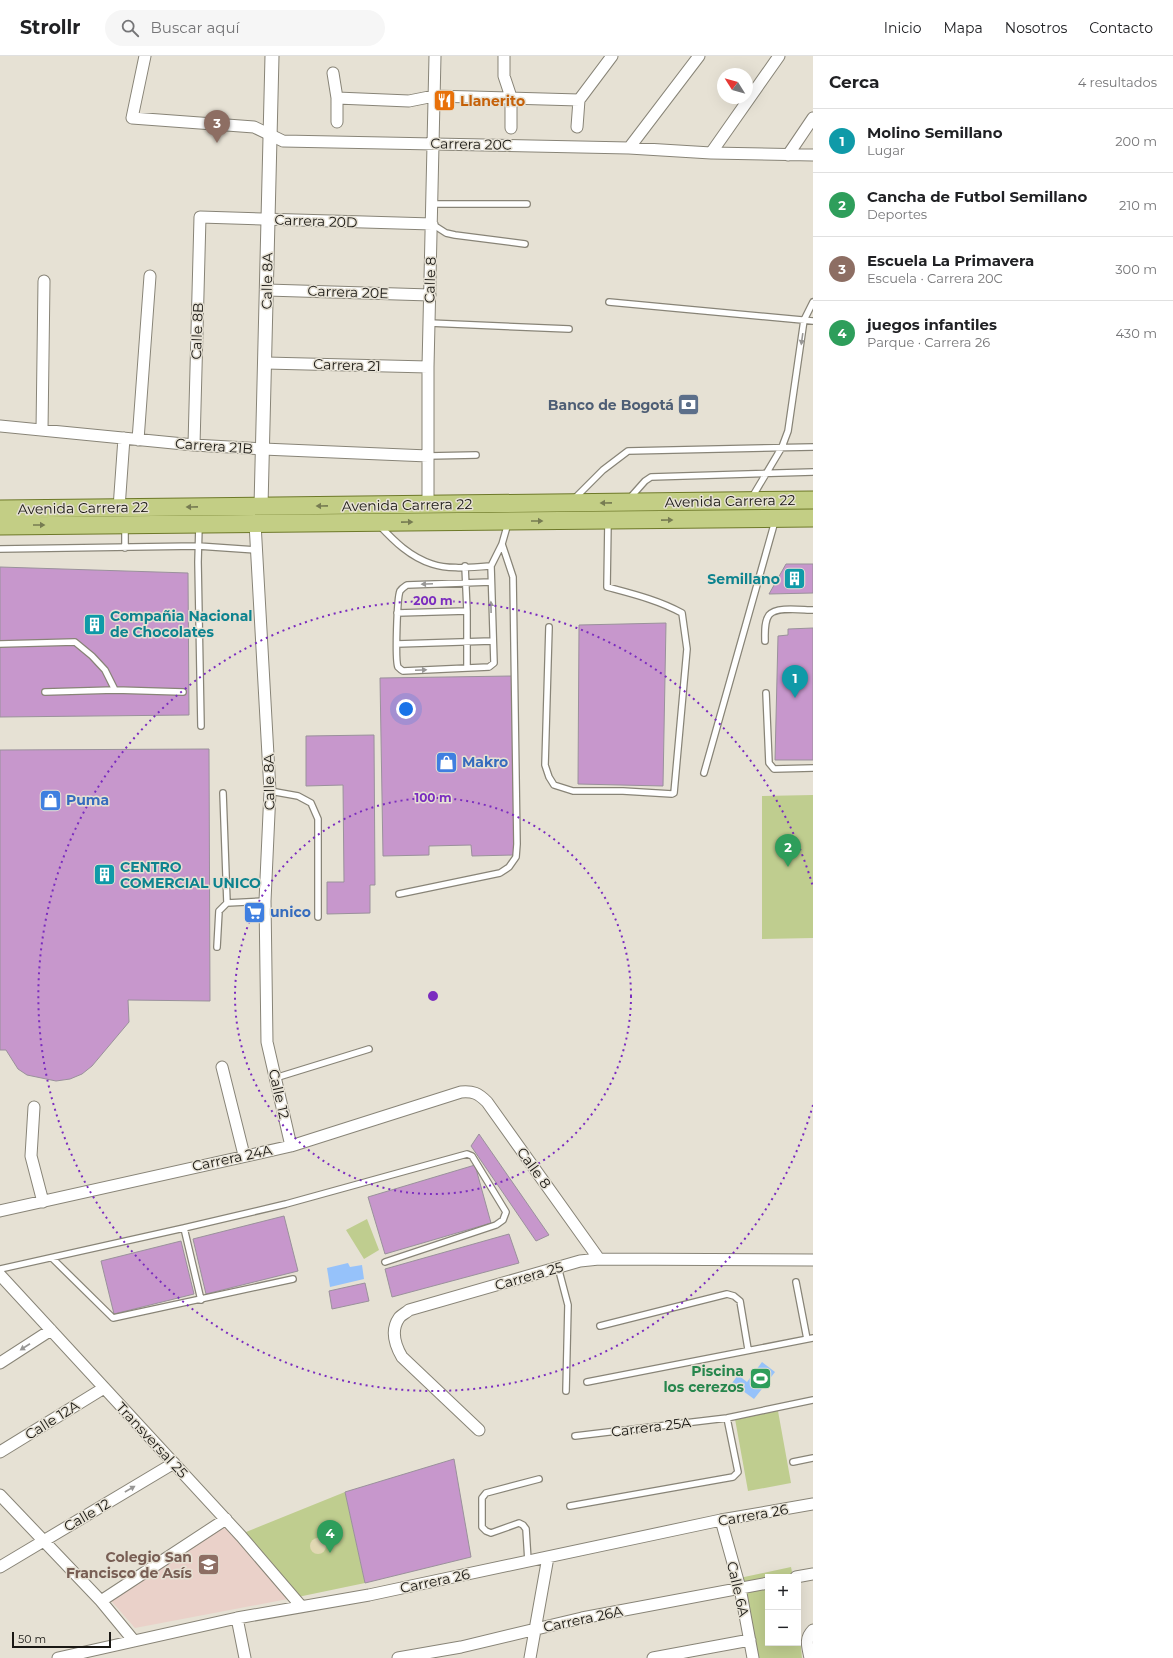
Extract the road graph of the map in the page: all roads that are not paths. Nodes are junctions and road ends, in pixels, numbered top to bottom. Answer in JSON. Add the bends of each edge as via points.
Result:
{"nodes":[{"id":1,"x":145,"y":56,"type":"edge"},
{"id":2,"x":272,"y":56,"type":"edge"},
{"id":3,"x":435,"y":56,"type":"edge"},
{"id":4,"x":504,"y":56,"type":"edge"},
{"id":5,"x":612,"y":56,"type":"edge"},
{"id":6,"x":699,"y":56,"type":"edge"},
{"id":7,"x":779,"y":56,"type":"edge"},
{"id":8,"x":333,"y":73,"type":"dead end"},
{"id":9,"x":434,"y":96,"type":"junction"},
{"id":10,"x":511,"y":97,"type":"junction"},
{"id":11,"x":337,"y":98,"type":"junction"},
{"id":12,"x":579,"y":100,"type":"junction"},
{"id":13,"x":813,"y":118,"type":"edge"},
{"id":14,"x":337,"y":122,"type":"dead end"},
{"id":15,"x":577,"y":127,"type":"dead end"},
{"id":16,"x":511,"y":128,"type":"dead end"},
{"id":17,"x":270,"y":134,"type":"junction"},
{"id":18,"x":434,"y":143,"type":"junction"},
{"id":19,"x":629,"y":148,"type":"junction"},
{"id":20,"x":711,"y":153,"type":"junction"},
{"id":21,"x":788,"y":155,"type":"junction"},
{"id":22,"x":813,"y":155,"type":"edge"},
{"id":23,"x":432,"y":204,"type":"junction"},
{"id":24,"x":528,"y":204,"type":"dead end"},
{"id":25,"x":200,"y":217,"type":"joint"},
{"id":26,"x":268,"y":219,"type":"junction"},
{"id":27,"x":432,"y":224,"type":"junction"},
{"id":28,"x":525,"y":244,"type":"dead end"},
{"id":29,"x":150,"y":276,"type":"dead end"},
{"id":30,"x":44,"y":281,"type":"dead end"},
{"id":31,"x":267,"y":290,"type":"junction"},
{"id":32,"x":430,"y":295,"type":"junction"},
{"id":33,"x":609,"y":302,"type":"dead end"},
{"id":34,"x":813,"y":302,"type":"edge"},
{"id":35,"x":804,"y":320,"type":"junction"},
{"id":36,"x":813,"y":321,"type":"edge"},
{"id":37,"x":429,"y":324,"type":"junction"},
{"id":38,"x":569,"y":329,"type":"dead end"},
{"id":39,"x":266,"y":363,"type":"junction"},
{"id":40,"x":428,"y":367,"type":"junction"},
{"id":41,"x":0,"y":426,"type":"edge"},
{"id":42,"x":42,"y":430,"type":"junction"},
{"id":43,"x":124,"y":438,"type":"junction"},
{"id":44,"x":138,"y":440,"type":"junction"},
{"id":45,"x":194,"y":445,"type":"junction"},
{"id":46,"x":782,"y":447,"type":"junction"},
{"id":47,"x":813,"y":447,"type":"edge"},
{"id":48,"x":263,"y":450,"type":"junction"},
{"id":49,"x":476,"y":455,"type":"dead end"},
{"id":50,"x":428,"y":456,"type":"junction"},
{"id":51,"x":813,"y":472,"type":"edge"},
{"id":52,"x":767,"y":473,"type":"junction"},
{"id":53,"x":813,"y":500,"type":"edge"},
{"id":54,"x":750,"y":501,"type":"junction"},
{"id":55,"x":626,"y":502,"type":"junction"},
{"id":56,"x":569,"y":503,"type":"junction"},
{"id":57,"x":428,"y":504,"type":"junction"},
{"id":58,"x":261,"y":506,"type":"junction"},
{"id":59,"x":119,"y":508,"type":"junction"},
{"id":60,"x":0,"y":509,"type":"edge"},
{"id":61,"x":813,"y":518,"type":"edge"},
{"id":62,"x":776,"y":519,"type":"junction"},
{"id":63,"x":608,"y":520,"type":"junction"},
{"id":64,"x":509,"y":521,"type":"junction"},
{"id":65,"x":376,"y":522,"type":"junction"},
{"id":66,"x":199,"y":524,"type":"junction"},
{"id":67,"x":256,"y":524,"type":"junction"},
{"id":68,"x":125,"y":525,"type":"junction"},
{"id":69,"x":0,"y":526,"type":"edge"},
{"id":70,"x":502,"y":544,"type":"junction"},
{"id":71,"x":198,"y":546,"type":"junction"},
{"id":72,"x":125,"y":548,"type":"junction"},
{"id":73,"x":0,"y":549,"type":"edge"},
{"id":74,"x":257,"y":550,"type":"junction"},
{"id":75,"x":465,"y":566,"type":"junction"},
{"id":76,"x":491,"y":566,"type":"junction"},
{"id":77,"x":466,"y":582,"type":"junction"},
{"id":78,"x":491,"y":582,"type":"junction"},
{"id":79,"x":813,"y":610,"type":"edge"},
{"id":80,"x":467,"y":611,"type":"junction"},
{"id":81,"x":397,"y":613,"type":"junction"},
{"id":82,"x":549,"y":627,"type":"dead end"},
{"id":83,"x":492,"y":641,"type":"junction"},
{"id":84,"x":765,"y":641,"type":"dead end"},
{"id":85,"x":468,"y":642,"type":"junction"},
{"id":86,"x":0,"y":644,"type":"edge"},
{"id":87,"x":397,"y":644,"type":"junction"},
{"id":88,"x":467,"y":668,"type":"junction"},
{"id":89,"x":115,"y":690,"type":"junction"},
{"id":90,"x":45,"y":692,"type":"dead end"},
{"id":91,"x":183,"y":692,"type":"dead end"},
{"id":92,"x":766,"y":693,"type":"dead end"},
{"id":93,"x":201,"y":726,"type":"dead end"},
{"id":94,"x":813,"y":768,"type":"edge"},
{"id":95,"x":704,"y":773,"type":"dead end"},
{"id":96,"x":270,"y":791,"type":"junction"},
{"id":97,"x":224,"y":793,"type":"dead end"},
{"id":98,"x":398,"y":894,"type":"dead end"},
{"id":99,"x":266,"y":901,"type":"junction"},
{"id":100,"x":227,"y":903,"type":"junction"},
{"id":101,"x":318,"y":917,"type":"dead end"},
{"id":102,"x":218,"y":947,"type":"dead end"},
{"id":103,"x":267,"y":1042,"type":"joint"},
{"id":104,"x":368,"y":1049,"type":"dead end"},
{"id":105,"x":222,"y":1066,"type":"dead end"},
{"id":106,"x":275,"y":1078,"type":"junction"},
{"id":107,"x":461,"y":1092,"type":"joint"},
{"id":108,"x":34,"y":1107,"type":"dead end"},
{"id":109,"x":291,"y":1146,"type":"junction"},
{"id":110,"x":244,"y":1155,"type":"junction"},
{"id":111,"x":43,"y":1202,"type":"junction"},
{"id":112,"x":0,"y":1211,"type":"edge"},
{"id":113,"x":184,"y":1228,"type":"junction"},
{"id":114,"x":52,"y":1258,"type":"junction"},
{"id":115,"x":599,"y":1259,"type":"junction"},
{"id":116,"x":813,"y":1260,"type":"edge"},
{"id":117,"x":385,"y":1262,"type":"dead end"},
{"id":118,"x":558,"y":1267,"type":"junction"},
{"id":119,"x":0,"y":1269,"type":"edge"},
{"id":120,"x":0,"y":1275,"type":"edge"},
{"id":121,"x":293,"y":1279,"type":"dead end"},
{"id":122,"x":796,"y":1282,"type":"dead end"},
{"id":123,"x":201,"y":1300,"type":"junction"},
{"id":124,"x":600,"y":1326,"type":"dead end"},
{"id":125,"x":51,"y":1330,"type":"junction"},
{"id":126,"x":810,"y":1338,"type":"edge"},
{"id":127,"x":748,"y":1349,"type":"junction"},
{"id":128,"x":0,"y":1363,"type":"edge"},
{"id":129,"x":587,"y":1382,"type":"dead end"},
{"id":130,"x":104,"y":1388,"type":"junction"},
{"id":131,"x":566,"y":1391,"type":"dead end"},
{"id":132,"x":813,"y":1400,"type":"edge"},
{"id":133,"x":727,"y":1418,"type":"junction"},
{"id":134,"x":479,"y":1430,"type":"dead end"},
{"id":135,"x":575,"y":1436,"type":"dead end"},
{"id":136,"x":0,"y":1452,"type":"edge"},
{"id":137,"x":813,"y":1458,"type":"edge"},
{"id":138,"x":793,"y":1462,"type":"dead end"},
{"id":139,"x":174,"y":1463,"type":"junction"},
{"id":140,"x":539,"y":1479,"type":"dead end"},
{"id":141,"x":0,"y":1495,"type":"edge"},
{"id":142,"x":813,"y":1504,"type":"edge"},
{"id":143,"x":570,"y":1506,"type":"dead end"},
{"id":144,"x":226,"y":1519,"type":"junction"},
{"id":145,"x":722,"y":1520,"type":"junction"},
{"id":146,"x":43,"y":1540,"type":"junction"},
{"id":147,"x":548,"y":1556,"type":"junction"},
{"id":148,"x":528,"y":1561,"type":"junction"},
{"id":149,"x":0,"y":1567,"type":"edge"},
{"id":150,"x":813,"y":1574,"type":"edge"},
{"id":151,"x":801,"y":1576,"type":"edge"},
{"id":152,"x":765,"y":1584,"type":"edge"},
{"id":153,"x":740,"y":1588,"type":"junction"},
{"id":154,"x":101,"y":1601,"type":"junction"},
{"id":155,"x":301,"y":1606,"type":"junction"},
{"id":156,"x":237,"y":1618,"type":"junction"},
{"id":157,"x":535,"y":1629,"type":"junction"},
{"id":158,"x":811,"y":1632,"type":"edge"},
{"id":159,"x":750,"y":1640,"type":"junction"},
{"id":160,"x":134,"y":1641,"type":"junction"},
{"id":161,"x":462,"y":1652,"type":"edge"},
{"id":162,"x":58,"y":1658,"type":"edge"},
{"id":163,"x":246,"y":1658,"type":"edge"},
{"id":164,"x":398,"y":1658,"type":"edge"},
{"id":165,"x":530,"y":1658,"type":"edge"},
{"id":166,"x":653,"y":1658,"type":"edge"},
{"id":167,"x":753,"y":1658,"type":"edge"},
{"id":168,"x":810,"y":1658,"type":"edge"}],
"edges":[{"from":1,"to":17,"type":"street","name":"Carrera 20C","via":[[132,118],[254,127]]},
{"from":2,"to":17,"type":"street","name":"Calle 8A"},
{"from":3,"to":9,"type":"street","name":"Calle 8"},
{"from":4,"to":10,"type":"street","via":[[504,76]]},
{"from":5,"to":12,"type":"street"},
{"from":6,"to":19,"type":"street"},
{"from":7,"to":20,"type":"street"},
{"from":8,"to":11,"type":"street"},
{"from":9,"to":10,"type":"street"},
{"from":9,"to":11,"type":"street","via":[[408,101]]},
{"from":9,"to":18,"type":"street","name":"Calle 8"},
{"from":10,"to":12,"type":"street"},
{"from":10,"to":16,"type":"street"},
{"from":11,"to":14,"type":"street"},
{"from":12,"to":15,"type":"street"},
{"from":13,"to":21,"type":"street"},
{"from":17,"to":18,"type":"street","name":"Carrera 20C","via":[[283,141]]},
{"from":17,"to":26,"type":"street","name":"Calle 8A"},
{"from":18,"to":19,"type":"street","name":"Carrera 20C"},
{"from":18,"to":23,"type":"street","name":"Calle 8"},
{"from":19,"to":20,"type":"street","name":"Carrera 20C"},
{"from":20,"to":21,"type":"street","name":"Carrera 20C"},
{"from":21,"to":22,"type":"street","name":"Carrera 20C"},
{"from":23,"to":24,"type":"lane"},
{"from":23,"to":27,"type":"street","name":"Calle 8"},
{"from":25,"to":26,"type":"street","name":"Carrera 20D"},
{"from":25,"to":45,"type":"street","name":"Calle 8B"},
{"from":26,"to":27,"type":"street","name":"Carrera 20D"},
{"from":26,"to":31,"type":"street","name":"Calle 8A"},
{"from":27,"to":28,"type":"lane","via":[[455,236]]},
{"from":27,"to":32,"type":"street","name":"Calle 8"},
{"from":29,"to":44,"type":"street"},
{"from":30,"to":42,"type":"street"},
{"from":31,"to":32,"type":"street","name":"Carrera 20E"},
{"from":31,"to":39,"type":"street","name":"Calle 8A"},
{"from":32,"to":37,"type":"street","name":"Calle 8"},
{"from":33,"to":35,"type":"lane"},
{"from":34,"to":35,"type":"lane"},
{"from":35,"to":36,"type":"lane"},
{"from":35,"to":46,"type":"lane","one_way":true,"via":[[788,431]]},
{"from":37,"to":38,"type":"lane"},
{"from":37,"to":40,"type":"street","name":"Calle 8"},
{"from":39,"to":40,"type":"street","name":"Carrera 21"},
{"from":39,"to":48,"type":"street","name":"Calle 8A"},
{"from":40,"to":50,"type":"street","name":"Calle 8"},
{"from":41,"to":42,"type":"street","name":"Carrera 21B"},
{"from":42,"to":43,"type":"street","name":"Carrera 21B"},
{"from":43,"to":44,"type":"street","name":"Carrera 21B"},
{"from":43,"to":59,"type":"street"},
{"from":44,"to":45,"type":"street","name":"Carrera 21B"},
{"from":45,"to":48,"type":"street","name":"Carrera 21B"},
{"from":46,"to":47,"type":"lane"},
{"from":46,"to":52,"type":"lane"},
{"from":46,"to":56,"type":"lane","via":[[628,451],[603,470]]},
{"from":48,"to":50,"type":"street","name":"Carrera 21B"},
{"from":48,"to":58,"type":"street","name":"Calle 8A"},
{"from":49,"to":50,"type":"lane"},
{"from":50,"to":57,"type":"street","name":"Calle 8"},
{"from":51,"to":52,"type":"lane"},
{"from":52,"to":54,"type":"lane"},
{"from":52,"to":55,"type":"lane","via":[[651,477],[645,480]]},
{"from":53,"to":54,"type":"main road","name":"Avenida Carrera 22"},
{"from":54,"to":55,"type":"main road","name":"Avenida Carrera 22"},
{"from":55,"to":56,"type":"main road","name":"Avenida Carrera 22","one_way":true},
{"from":56,"to":57,"type":"main road","name":"Avenida Carrera 22"},
{"from":57,"to":58,"type":"main road","name":"Avenida Carrera 22","one_way":true},
{"from":58,"to":59,"type":"main road","name":"Avenida Carrera 22","one_way":true},
{"from":59,"to":60,"type":"main road","name":"Avenida Carrera 22"},
{"from":61,"to":62,"type":"main road","name":"Avenida Carrera 22"},
{"from":63,"to":62,"type":"main road","name":"Avenida Carrera 22","one_way":true},
{"from":62,"to":95,"type":"lane"},
{"from":64,"to":63,"type":"main road","name":"Avenida Carrera 22","one_way":true},
{"from":63,"to":82,"type":"lane","via":[[607,587],[652,599],[682,613],[686,649],[675,790],[672,794],[573,791],[554,785],[545,765]]},
{"from":65,"to":64,"type":"main road","name":"Avenida Carrera 22","one_way":true},
{"from":64,"to":70,"type":"lane"},
{"from":65,"to":67,"type":"main road","name":"Avenida Carrera 22"},
{"from":65,"to":75,"type":"lane","via":[[398,545],[432,564]]},
{"from":66,"to":67,"type":"main road","name":"Avenida Carrera 22"},
{"from":66,"to":68,"type":"main road","name":"Avenida Carrera 22"},
{"from":66,"to":71,"type":"lane"},
{"from":67,"to":74,"type":"street","name":"Calle 8A"},
{"from":69,"to":68,"type":"main road","name":"Avenida Carrera 22","one_way":true},
{"from":68,"to":72,"type":"lane"},
{"from":70,"to":76,"type":"lane"},
{"from":70,"to":98,"type":"lane","via":[[513,577],[516,857],[509,867],[500,873]]},
{"from":71,"to":72,"type":"lane"},
{"from":71,"to":74,"type":"lane"},
{"from":71,"to":93,"type":"lane"},
{"from":72,"to":73,"type":"lane"},
{"from":74,"to":96,"type":"street","name":"Calle 8A"},
{"from":75,"to":76,"type":"lane"},
{"from":75,"to":77,"type":"lane"},
{"from":76,"to":78,"type":"lane"},
{"from":77,"to":78,"type":"lane"},
{"from":77,"to":80,"type":"lane"},
{"from":77,"to":81,"type":"lane","one_way":true,"via":[[407,585],[399,592]]},
{"from":83,"to":78,"type":"lane","one_way":true},
{"from":79,"to":84,"type":"lane","via":[[778,610],[769,615]]},
{"from":80,"to":81,"type":"lane"},
{"from":80,"to":85,"type":"lane"},
{"from":81,"to":87,"type":"lane"},
{"from":83,"to":85,"type":"lane"},
{"from":83,"to":88,"type":"lane","via":[[492,666]]},
{"from":85,"to":87,"type":"lane"},
{"from":85,"to":88,"type":"lane"},
{"from":86,"to":89,"type":"lane","via":[[75,642],[105,670]]},
{"from":87,"to":88,"type":"lane","one_way":true,"via":[[398,666],[403,671]]},
{"from":89,"to":90,"type":"lane"},
{"from":89,"to":91,"type":"lane"},
{"from":92,"to":94,"type":"lane","via":[[769,763],[774,768]]},
{"from":96,"to":99,"type":"street","name":"Calle 8A"},
{"from":96,"to":101,"type":"lane","via":[[298,796],[310,804],[318,819]]},
{"from":97,"to":100,"type":"lane"},
{"from":99,"to":100,"type":"lane"},
{"from":99,"to":103,"type":"street","name":"Calle 8A"},
{"from":100,"to":102,"type":"lane","via":[[219,911]]},
{"from":103,"to":106,"type":"street","name":"Calle 12"},
{"from":104,"to":106,"type":"lane"},
{"from":105,"to":110,"type":"street"},
{"from":106,"to":109,"type":"street","name":"Calle 12"},
{"from":107,"to":109,"type":"street","name":"Carrera 24A"},
{"from":107,"to":115,"type":"street","name":"Calle 8","via":[[472,1091],[480,1094],[487,1102]]},
{"from":108,"to":111,"type":"street","via":[[31,1156]]},
{"from":109,"to":110,"type":"street","name":"Carrera 24A"},
{"from":110,"to":111,"type":"street","name":"Carrera 24A"},
{"from":111,"to":112,"type":"street","name":"Carrera 24A"},
{"from":113,"to":114,"type":"lane"},
{"from":113,"to":117,"type":"lane","via":[[286,1204],[468,1154],[472,1156],[506,1212],[503,1220],[496,1225]]},
{"from":113,"to":123,"type":"lane"},
{"from":114,"to":119,"type":"lane"},
{"from":114,"to":123,"type":"lane","via":[[113,1318]]},
{"from":115,"to":116,"type":"street","name":"Carrera 25"},
{"from":115,"to":118,"type":"street","name":"Carrera 25"},
{"from":118,"to":131,"type":"lane","via":[[568,1305]]},
{"from":118,"to":134,"type":"street","name":"Carrera 25","via":[[409,1310],[399,1318],[394,1338],[402,1357]]},
{"from":120,"to":125,"type":"street","name":"Transversal 25"},
{"from":121,"to":123,"type":"lane"},
{"from":122,"to":126,"type":"lane"},
{"from":124,"to":127,"type":"lane","via":[[727,1294],[740,1301]]},
{"from":125,"to":128,"type":"street","one_way":true},
{"from":125,"to":130,"type":"street","name":"Transversal 25"},
{"from":126,"to":127,"type":"lane"},
{"from":127,"to":129,"type":"lane"},
{"from":130,"to":136,"type":"street","name":"Calle 12A"},
{"from":130,"to":139,"type":"street","name":"Transversal 25"},
{"from":132,"to":133,"type":"lane","name":"Carrera 25A"},
{"from":133,"to":135,"type":"lane","name":"Carrera 25A"},
{"from":133,"to":143,"type":"lane","via":[[738,1472],[733,1477]]},
{"from":137,"to":138,"type":"lane"},
{"from":139,"to":144,"type":"street","name":"Transversal 25"},
{"from":146,"to":139,"type":"street","name":"Calle 12","one_way":true},
{"from":140,"to":148,"type":"lane","via":[[486,1494],[482,1498],[482,1527],[486,1531],[491,1533],[518,1523],[526,1529]]},
{"from":141,"to":146,"type":"street"},
{"from":142,"to":145,"type":"street","name":"Carrera 26"},
{"from":144,"to":154,"type":"street"},
{"from":144,"to":155,"type":"street","name":"Transversal 25"},
{"from":145,"to":147,"type":"street","name":"Carrera 26"},
{"from":145,"to":153,"type":"street","name":"Calle 6A"},
{"from":146,"to":149,"type":"street","name":"Calle 12"},
{"from":146,"to":154,"type":"street"},
{"from":147,"to":148,"type":"street","name":"Carrera 26"},
{"from":147,"to":157,"type":"street"},
{"from":148,"to":155,"type":"street","name":"Carrera 26","via":[[369,1595]]},
{"from":150,"to":151,"type":"street"},
{"from":152,"to":153,"type":"street","name":"Carrera 26A"},
{"from":153,"to":157,"type":"street","name":"Carrera 26A"},
{"from":153,"to":159,"type":"street","name":"Calle 6A"},
{"from":154,"to":160,"type":"street"},
{"from":155,"to":156,"type":"street","name":"Carrera 26"},
{"from":156,"to":160,"type":"street","name":"Carrera 26"},
{"from":156,"to":163,"type":"street"},
{"from":157,"to":161,"type":"street","name":"Carrera 26A"},
{"from":157,"to":165,"type":"street"},
{"from":158,"to":168,"type":"street","via":[[806,1641]]},
{"from":159,"to":166,"type":"street"},
{"from":159,"to":167,"type":"street","name":"Calle 6A"},
{"from":160,"to":162,"type":"street","name":"Carrera 26"},
{"from":161,"to":164,"type":"street","name":"Carrera 26A"}]}
